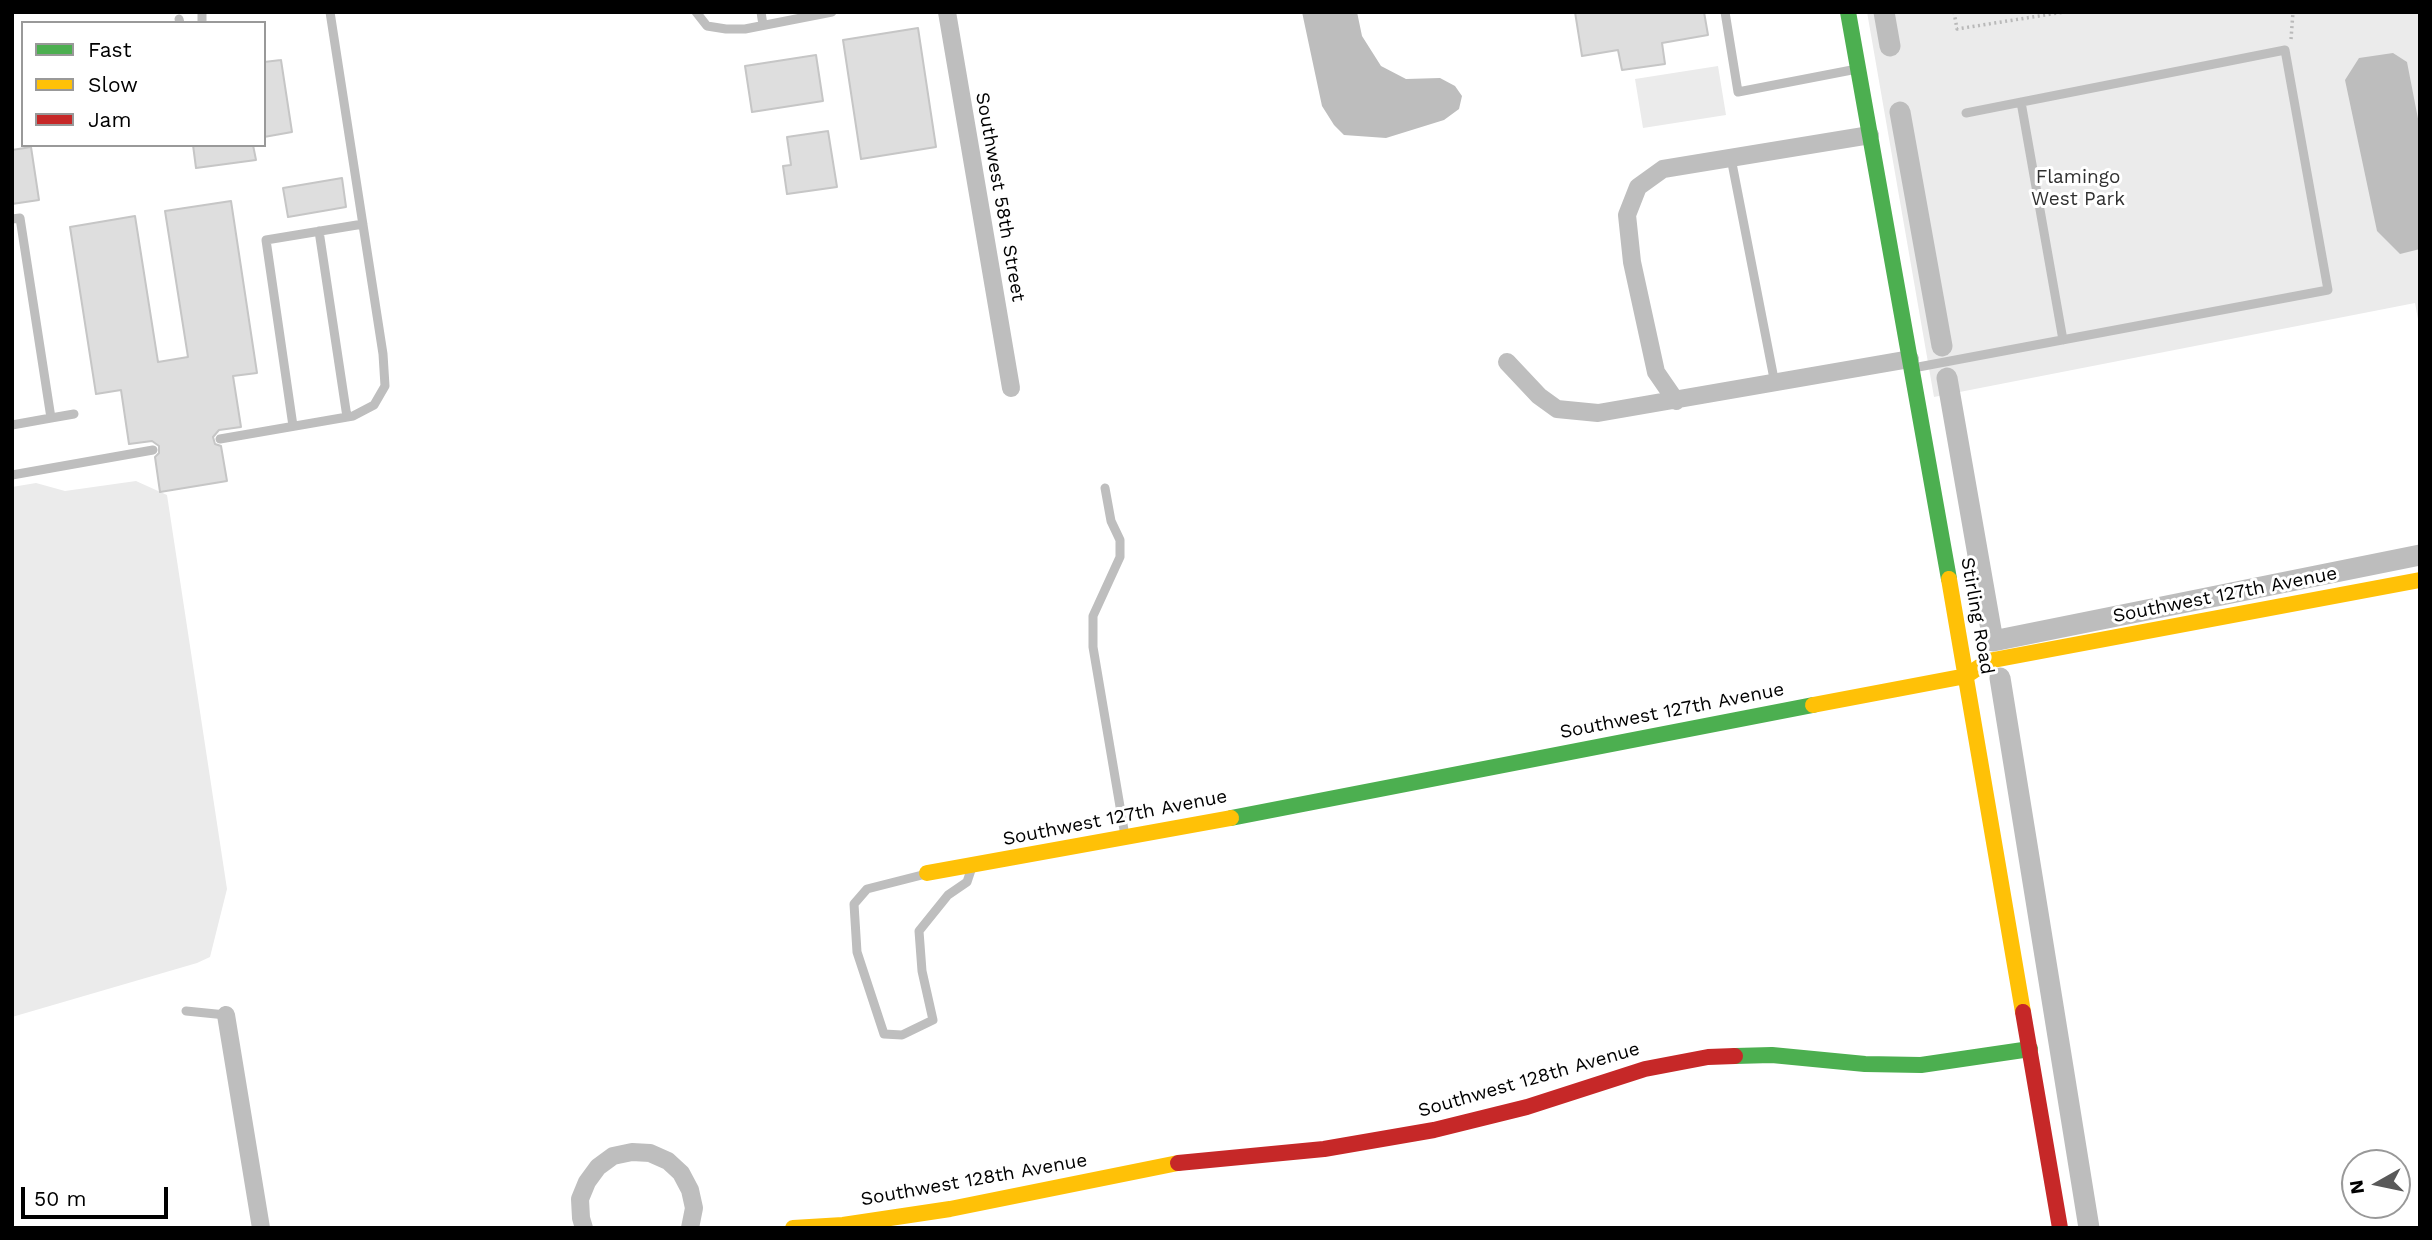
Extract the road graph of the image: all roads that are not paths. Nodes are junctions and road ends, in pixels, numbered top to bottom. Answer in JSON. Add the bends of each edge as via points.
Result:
{"nodes":[{"id":1,"x":330,"y":12,"type":"edge"},
{"id":2,"x":696,"y":12,"type":"edge"},
{"id":3,"x":761,"y":12,"type":"edge"},
{"id":4,"x":947,"y":12,"type":"edge"},
{"id":5,"x":1725,"y":12,"type":"edge"},
{"id":6,"x":1848,"y":12,"type":"edge"},
{"id":7,"x":826,"y":13,"type":"edge"},
{"id":8,"x":763,"y":25,"type":"junction"},
{"id":9,"x":1858,"y":69,"type":"junction"},
{"id":10,"x":2021,"y":102,"type":"junction"},
{"id":11,"x":1966,"y":113,"type":"dead end"},
{"id":12,"x":1870,"y":135,"type":"junction"},
{"id":13,"x":1731,"y":158,"type":"junction"},
{"id":14,"x":12,"y":219,"type":"edge"},
{"id":15,"x":363,"y":224,"type":"junction"},
{"id":16,"x":319,"y":231,"type":"junction"},
{"id":17,"x":2063,"y":340,"type":"junction"},
{"id":18,"x":1507,"y":362,"type":"dead end"},
{"id":19,"x":1911,"y":364,"type":"junction"},
{"id":20,"x":1775,"y":384,"type":"junction"},
{"id":21,"x":1010,"y":388,"type":"dead end"},
{"id":22,"x":1676,"y":401,"type":"junction"},
{"id":23,"x":74,"y":414,"type":"dead end"},
{"id":24,"x":347,"y":417,"type":"junction"},
{"id":25,"x":51,"y":418,"type":"junction"},
{"id":26,"x":12,"y":425,"type":"edge"},
{"id":27,"x":293,"y":426,"type":"junction"},
{"id":28,"x":220,"y":439,"type":"dead end"},
{"id":29,"x":153,"y":450,"type":"dead end"},
{"id":30,"x":12,"y":475,"type":"edge"},
{"id":31,"x":1105,"y":488,"type":"dead end"},
{"id":32,"x":2420,"y":580,"type":"edge"},
{"id":33,"x":1966,"y":676,"type":"junction"},
{"id":34,"x":1125,"y":838,"type":"junction"},
{"id":35,"x":973,"y":865,"type":"junction"},
{"id":36,"x":928,"y":873,"type":"joint"},
{"id":37,"x":186,"y":1011,"type":"dead end"},
{"id":38,"x":226,"y":1015,"type":"joint"},
{"id":39,"x":2030,"y":1049,"type":"junction"},
{"id":40,"x":690,"y":1227,"type":"edge"},
{"id":41,"x":261,"y":1228,"type":"edge"},
{"id":42,"x":584,"y":1228,"type":"edge"},
{"id":43,"x":696,"y":1228,"type":"edge"},
{"id":44,"x":793,"y":1228,"type":"edge"},
{"id":45,"x":2060,"y":1228,"type":"edge"}],
"edges":[{"from":1,"to":15,"type":"lane"},
{"from":2,"to":8,"type":"lane","via":[[707,26]]},
{"from":3,"to":8,"type":"lane"},
{"from":4,"to":21,"type":"street","name":"Southwest 58th Street"},
{"from":5,"to":9,"type":"lane","via":[[1738,92]]},
{"from":6,"to":9,"type":"street","name":"Stirling Road"},
{"from":7,"to":8,"type":"lane"},
{"from":9,"to":12,"type":"street","name":"Stirling Road"},
{"from":10,"to":11,"type":"lane"},
{"from":10,"to":17,"type":"lane"},
{"from":10,"to":17,"type":"lane","via":[[2285,50],[2328,290]]},
{"from":12,"to":13,"type":"street"},
{"from":12,"to":19,"type":"street","name":"Stirling Road"},
{"from":13,"to":20,"type":"lane"},
{"from":13,"to":22,"type":"street","via":[[1663,169],[1638,187],[1628,215],[1632,262],[1656,372]]},
{"from":14,"to":25,"type":"lane","via":[[20,218]]},
{"from":15,"to":16,"type":"lane"},
{"from":15,"to":24,"type":"lane","via":[[385,386],[374,405]]},
{"from":16,"to":24,"type":"lane"},
{"from":16,"to":27,"type":"lane","via":[[266,240]]},
{"from":17,"to":19,"type":"lane"},
{"from":18,"to":22,"type":"street","via":[[1557,409],[1598,413]]},
{"from":19,"to":20,"type":"street"},
{"from":19,"to":33,"type":"street","name":"Stirling Road"},
{"from":20,"to":22,"type":"street"},
{"from":23,"to":25,"type":"lane"},
{"from":24,"to":27,"type":"lane"},
{"from":25,"to":26,"type":"lane"},
{"from":27,"to":28,"type":"lane"},
{"from":29,"to":30,"type":"lane"},
{"from":31,"to":34,"type":"lane","via":[[1120,540],[1120,557],[1093,616],[1093,647]]},
{"from":32,"to":33,"type":"street","name":"Southwest 127th Avenue","via":[[1988,662]]},
{"from":33,"to":34,"type":"street","name":"Southwest 127th Avenue"},
{"from":33,"to":39,"type":"street","name":"Stirling Road"},
{"from":34,"to":35,"type":"street","name":"Southwest 127th Avenue"},
{"from":35,"to":36,"type":"street","name":"Southwest 127th Avenue"},
{"from":35,"to":36,"type":"lane","via":[[967,882],[948,895],[919,931],[933,1020],[902,1035],[884,1034],[857,953],[854,904],[867,888]]},
{"from":37,"to":38,"type":"lane"},
{"from":38,"to":41,"type":"street"},
{"from":39,"to":44,"type":"street","name":"Southwest 128th Avenue","via":[[1921,1065],[1772,1055],[1708,1057],[1645,1069],[1527,1107],[1434,1130],[1324,1149],[1175,1163],[950,1209]]},
{"from":39,"to":45,"type":"street","name":"Stirling Road"},
{"from":40,"to":42,"type":"street","via":[[694,1209],[681,1173],[650,1153],[632,1152],[613,1156],[587,1182],[580,1199]]},
{"from":40,"to":43,"type":"street"}]}
